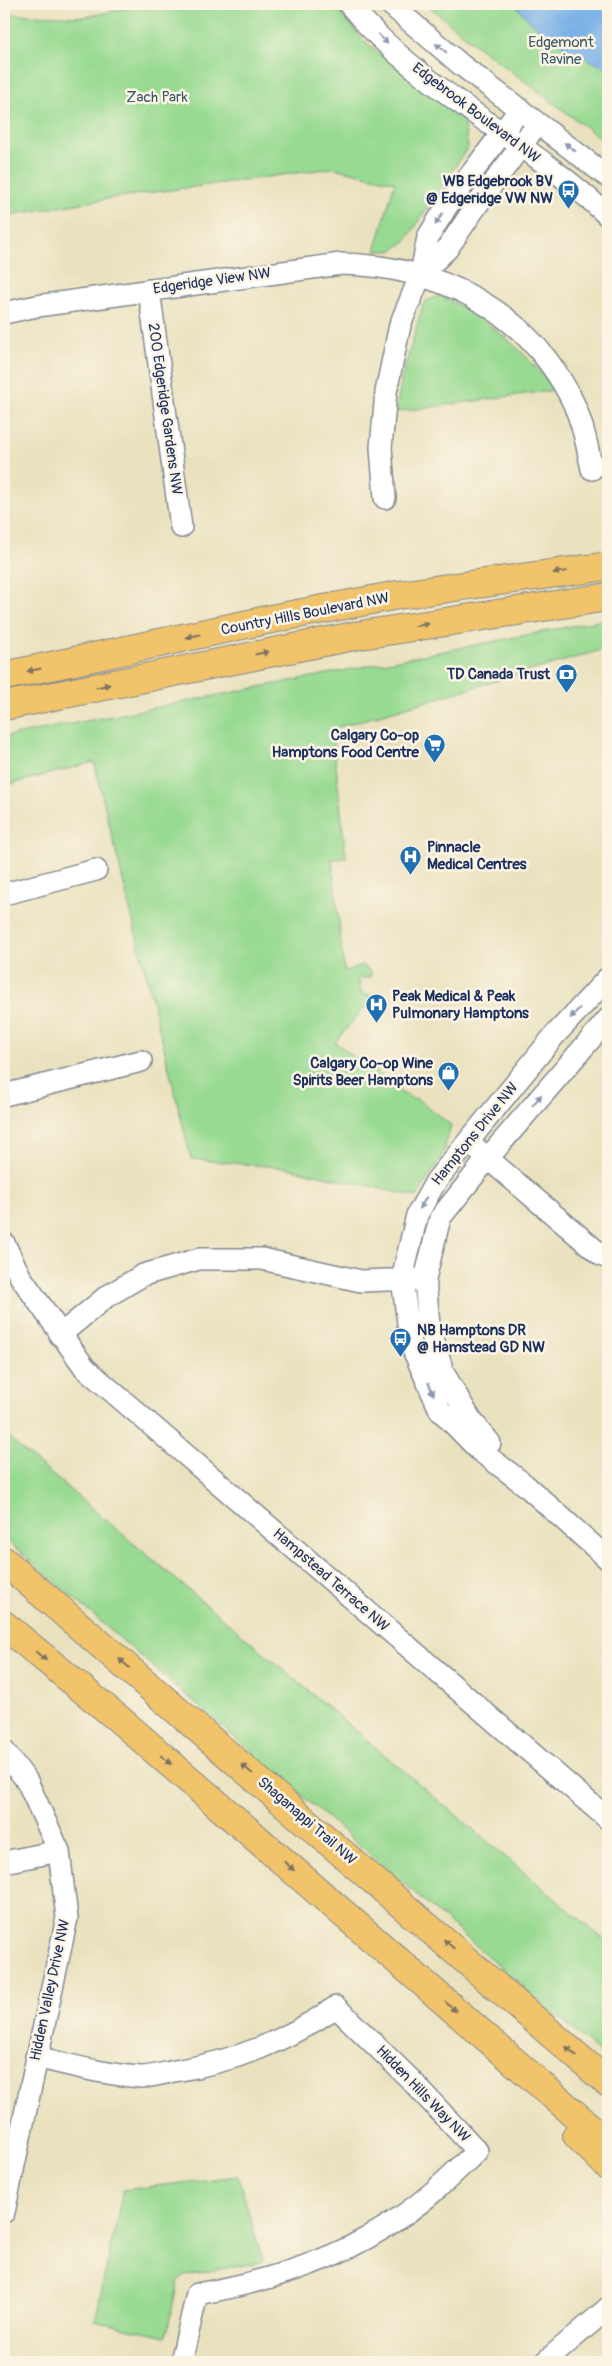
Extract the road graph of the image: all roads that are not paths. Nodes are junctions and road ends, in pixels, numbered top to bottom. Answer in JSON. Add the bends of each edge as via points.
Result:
{"nodes":[{"id":1,"x":350,"y":4,"type":"edge"},
{"id":2,"x":390,"y":4,"type":"edge"},
{"id":3,"x":520,"y":109,"type":"junction"},
{"id":4,"x":538,"y":123,"type":"junction"},
{"id":5,"x":502,"y":133,"type":"junction"},
{"id":6,"x":521,"y":146,"type":"junction"},
{"id":7,"x":608,"y":177,"type":"edge"},
{"id":8,"x":608,"y":216,"type":"edge"},
{"id":9,"x":420,"y":274,"type":"junction"},
{"id":10,"x":149,"y":290,"type":"junction"},
{"id":11,"x":4,"y":313,"type":"edge"},
{"id":12,"x":592,"y":469,"type":"dead end"},
{"id":13,"x":385,"y":498,"type":"dead end"},
{"id":14,"x":181,"y":527,"type":"dead end"},
{"id":15,"x":608,"y":566,"type":"edge"},
{"id":16,"x":608,"y":596,"type":"edge"},
{"id":17,"x":4,"y":676,"type":"edge"},
{"id":18,"x":4,"y":706,"type":"edge"},
{"id":19,"x":96,"y":870,"type":"dead end"},
{"id":20,"x":4,"y":894,"type":"edge"},
{"id":21,"x":608,"y":978,"type":"edge"},
{"id":22,"x":608,"y":1019,"type":"edge"},
{"id":23,"x":141,"y":1061,"type":"dead end"},
{"id":24,"x":4,"y":1095,"type":"edge"},
{"id":25,"x":468,"y":1142,"type":"junction"},
{"id":26,"x":488,"y":1158,"type":"junction"},
{"id":27,"x":4,"y":1243,"type":"edge"},
{"id":28,"x":608,"y":1258,"type":"edge"},
{"id":29,"x":425,"y":1279,"type":"junction"},
{"id":30,"x":402,"y":1280,"type":"junction"},
{"id":31,"x":60,"y":1335,"type":"junction"},
{"id":32,"x":524,"y":1484,"type":"junction"},
{"id":33,"x":608,"y":1559,"type":"edge"},
{"id":34,"x":4,"y":1561,"type":"edge"},
{"id":35,"x":4,"y":1624,"type":"edge"},
{"id":36,"x":4,"y":1751,"type":"edge"},
{"id":37,"x":608,"y":1820,"type":"edge"},
{"id":38,"x":59,"y":1851,"type":"junction"},
{"id":39,"x":4,"y":1862,"type":"edge"},
{"id":40,"x":36,"y":2057,"type":"junction"},
{"id":41,"x":536,"y":2081,"type":"junction"},
{"id":42,"x":608,"y":2083,"type":"edge"},
{"id":43,"x":608,"y":2143,"type":"edge"},
{"id":44,"x":608,"y":2166,"type":"edge"},
{"id":45,"x":4,"y":2212,"type":"edge"},
{"id":46,"x":608,"y":2308,"type":"edge"},
{"id":47,"x":180,"y":2362,"type":"edge"},
{"id":48,"x":545,"y":2362,"type":"edge"}],
"edges":[{"from":1,"to":5,"type":"street","name":"Edgebrook Boulevard NW","one_way":true,"via":[[397,54]]},
{"from":3,"to":2,"type":"street","name":"Edgebrook Boulevard NW","one_way":true},
{"from":3,"to":4,"type":"street","name":"Edgebrook Boulevard NW"},
{"from":3,"to":5,"type":"street"},
{"from":4,"to":6,"type":"street"},
{"from":7,"to":4,"type":"street","name":"Edgebrook Boulevard NW","one_way":true},
{"from":5,"to":6,"type":"street","name":"Edgebrook Boulevard NW"},
{"from":5,"to":9,"type":"street","one_way":true,"via":[[428,237]]},
{"from":6,"to":8,"type":"street","name":"Edgebrook Boulevard NW"},
{"from":6,"to":9,"type":"street","via":[[447,249]]},
{"from":9,"to":10,"type":"street","name":"Edgeridge View NW","via":[[387,266],[341,264]]},
{"from":9,"to":12,"type":"street","name":"Edgeridge View NW","via":[[488,305],[510,321],[542,353],[571,398],[583,429]]},
{"from":9,"to":13,"type":"street","via":[[400,325],[386,392],[381,448]]},
{"from":10,"to":11,"type":"street","name":"Edgeridge View NW"},
{"from":10,"to":14,"type":"street","name":"200 Edgeridge Gardens NW"},
{"from":15,"to":17,"type":"main road","name":"Country Hills Boulevard NW","one_way":true,"via":[[398,596],[276,618]]},
{"from":18,"to":16,"type":"main road","name":"Country Hills Boulevard NW","one_way":true,"via":[[354,636]]},
{"from":19,"to":20,"type":"street"},
{"from":21,"to":25,"type":"street","name":"Hamptons Drive NW","one_way":true,"via":[[554,1036]]},
{"from":26,"to":22,"type":"street","name":"Hamptons Drive NW","one_way":true},
{"from":23,"to":24,"type":"street"},
{"from":25,"to":26,"type":"street"},
{"from":25,"to":30,"type":"street","name":"Hamptons Drive NW","one_way":true,"via":[[436,1181],[417,1215]]},
{"from":26,"to":28,"type":"street"},
{"from":26,"to":29,"type":"street","name":"Hamptons Drive NW","via":[[440,1218]]},
{"from":27,"to":31,"type":"street","name":"Hampstead Terrace NW","via":[[20,1276]]},
{"from":29,"to":30,"type":"street"},
{"from":29,"to":32,"type":"street","name":"Hamptons Drive NW","via":[[429,1325],[443,1372],[471,1420]]},
{"from":30,"to":31,"type":"street","via":[[361,1281],[262,1259],[200,1259],[143,1275],[106,1298]]},
{"from":30,"to":32,"type":"street","name":"Hamptons Drive NW","one_way":true,"via":[[411,1345],[440,1410],[479,1450]]},
{"from":31,"to":37,"type":"street","name":"Hampstead Terrace NW","via":[[85,1368]]},
{"from":32,"to":33,"type":"street","name":"Hamptons Drive NW"},
{"from":42,"to":34,"type":"main road","name":"Shaganappi Trail NW","one_way":true},
{"from":35,"to":41,"type":"main road","one_way":true,"via":[[120,1720]]},
{"from":36,"to":38,"type":"street","name":"Hidden Valley Drive NW","via":[[27,1781]]},
{"from":38,"to":39,"type":"street"},
{"from":38,"to":40,"type":"street","name":"Hidden Valley Drive NW","via":[[67,1918]]},
{"from":40,"to":45,"type":"street","name":"Hidden Valley Drive NW"},
{"from":40,"to":47,"type":"street","name":"Hidden Hills Way NW","via":[[142,2077],[249,2054],[306,2027],[336,2007],[477,2151],[399,2219],[354,2246],[307,2266],[197,2294]]},
{"from":41,"to":43,"type":"main road"},
{"from":41,"to":44,"type":"main road","via":[[549,2108]]},
{"from":46,"to":48,"type":"street"}]}
